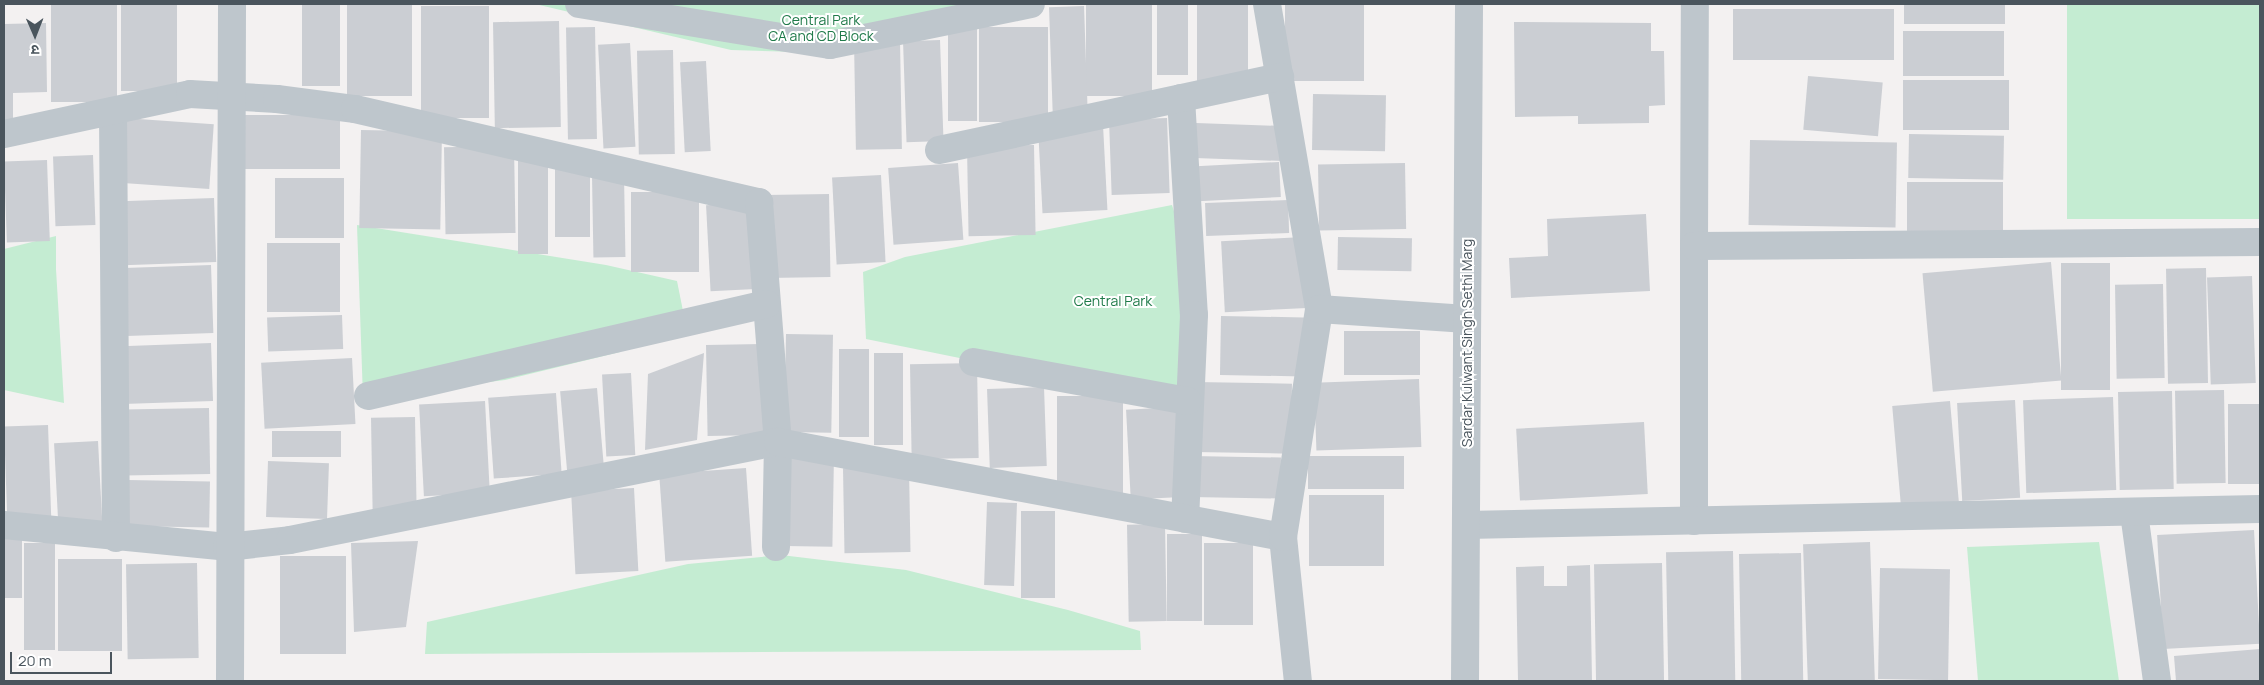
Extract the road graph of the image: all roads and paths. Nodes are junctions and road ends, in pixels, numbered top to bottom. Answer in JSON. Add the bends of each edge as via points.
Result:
{"nodes":[{"id":1,"x":232,"y":4,"type":"edge"},
{"id":2,"x":579,"y":4,"type":"edge"},
{"id":3,"x":1031,"y":4,"type":"edge"},
{"id":4,"x":1267,"y":4,"type":"edge"},
{"id":5,"x":1468,"y":4,"type":"edge"},
{"id":6,"x":1696,"y":4,"type":"edge"},
{"id":7,"x":1280,"y":76,"type":"junction"},
{"id":8,"x":231,"y":96,"type":"junction"},
{"id":9,"x":1181,"y":98,"type":"junction"},
{"id":10,"x":113,"y":111,"type":"junction"},
{"id":11,"x":4,"y":134,"type":"edge"},
{"id":12,"x":939,"y":150,"type":"dead end"},
{"id":13,"x":2260,"y":242,"type":"edge"},
{"id":14,"x":1694,"y":246,"type":"junction"},
{"id":15,"x":767,"y":304,"type":"junction"},
{"id":16,"x":1319,"y":309,"type":"junction"},
{"id":17,"x":1467,"y":319,"type":"junction"},
{"id":18,"x":973,"y":362,"type":"dead end"},
{"id":19,"x":368,"y":396,"type":"dead end"},
{"id":20,"x":1187,"y":401,"type":"junction"},
{"id":21,"x":778,"y":442,"type":"junction"},
{"id":22,"x":2260,"y":508,"type":"edge"},
{"id":23,"x":2134,"y":513,"type":"junction"},
{"id":24,"x":1185,"y":519,"type":"junction"},
{"id":25,"x":1694,"y":521,"type":"junction"},
{"id":26,"x":1467,"y":525,"type":"junction"},
{"id":27,"x":4,"y":526,"type":"edge"},
{"id":28,"x":116,"y":538,"type":"junction"},
{"id":29,"x":1284,"y":538,"type":"junction"},
{"id":30,"x":227,"y":547,"type":"junction"},
{"id":31,"x":776,"y":547,"type":"dead end"},
{"id":32,"x":230,"y":681,"type":"edge"},
{"id":33,"x":1298,"y":681,"type":"edge"},
{"id":34,"x":1465,"y":681,"type":"edge"},
{"id":35,"x":2157,"y":681,"type":"edge"}],
"edges":[{"from":1,"to":8,"type":"street"},
{"from":2,"to":3,"type":"street","via":[[830,45]]},
{"from":4,"to":7,"type":"street"},
{"from":5,"to":17,"type":"street","name":"Sardar Kulwant Singh Sethi Marg"},
{"from":6,"to":14,"type":"street"},
{"from":7,"to":9,"type":"street"},
{"from":7,"to":16,"type":"street"},
{"from":8,"to":10,"type":"street","via":[[190,94]]},
{"from":8,"to":15,"type":"street","via":[[355,109],[759,202]]},
{"from":8,"to":30,"type":"street"},
{"from":9,"to":12,"type":"street"},
{"from":9,"to":20,"type":"street","via":[[1194,315]]},
{"from":10,"to":11,"type":"street"},
{"from":10,"to":28,"type":"street"},
{"from":13,"to":14,"type":"street"},
{"from":14,"to":25,"type":"street"},
{"from":15,"to":19,"type":"street"},
{"from":15,"to":21,"type":"street"},
{"from":16,"to":17,"type":"street"},
{"from":16,"to":29,"type":"street"},
{"from":17,"to":26,"type":"street","name":"Sardar Kulwant Singh Sethi Marg"},
{"from":18,"to":20,"type":"street"},
{"from":20,"to":24,"type":"street"},
{"from":21,"to":24,"type":"street"},
{"from":21,"to":30,"type":"street","via":[[290,540]]},
{"from":21,"to":31,"type":"street"},
{"from":22,"to":23,"type":"street"},
{"from":23,"to":25,"type":"street"},
{"from":23,"to":35,"type":"street"},
{"from":24,"to":29,"type":"street"},
{"from":25,"to":26,"type":"street"},
{"from":26,"to":34,"type":"street","name":"Sardar Kulwant Singh Sethi Marg"},
{"from":27,"to":28,"type":"street"},
{"from":28,"to":30,"type":"street"},
{"from":29,"to":33,"type":"street"},
{"from":30,"to":32,"type":"street"}]}
